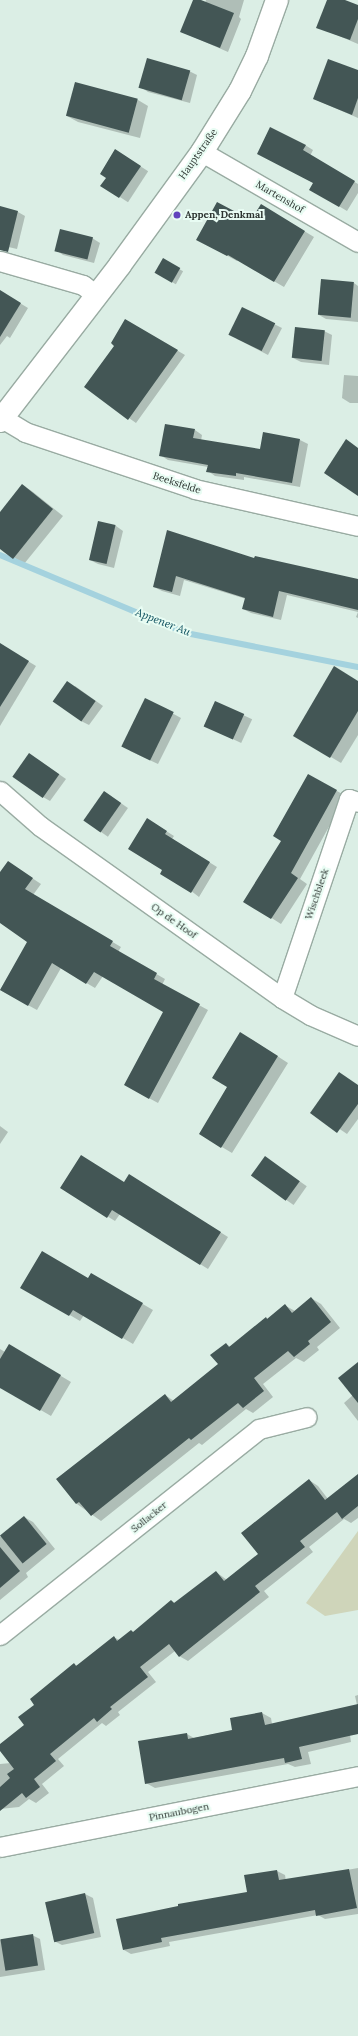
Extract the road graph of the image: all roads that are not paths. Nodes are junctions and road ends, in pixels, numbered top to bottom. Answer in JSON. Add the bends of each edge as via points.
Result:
{"nodes":[{"id":1,"x":278,"y":0,"type":"edge"},
{"id":2,"x":202,"y":152,"type":"junction"},
{"id":3,"x":358,"y":242,"type":"edge"},
{"id":4,"x":0,"y":261,"type":"edge"},
{"id":5,"x":96,"y":295,"type":"junction"},
{"id":6,"x":1,"y":419,"type":"edge"},
{"id":7,"x":358,"y":526,"type":"edge"},
{"id":8,"x":0,"y":791,"type":"edge"},
{"id":9,"x":358,"y":802,"type":"edge"},
{"id":10,"x":282,"y":998,"type":"junction"},
{"id":11,"x":358,"y":1036,"type":"edge"},
{"id":12,"x":307,"y":1417,"type":"dead end"},
{"id":13,"x":0,"y":1636,"type":"edge"},
{"id":14,"x":358,"y":1776,"type":"edge"},
{"id":15,"x":0,"y":1847,"type":"edge"}],
"edges":[{"from":1,"to":2,"type":"main road","name":"Hauptstraße","via":[[257,56],[240,91]]},
{"from":2,"to":3,"type":"street","name":"Martenshof"},
{"from":2,"to":5,"type":"main road","name":"Hauptstraße"},
{"from":4,"to":5,"type":"street","via":[[84,285]]},
{"from":5,"to":6,"type":"main road","name":"Hauptstraße"},
{"from":6,"to":7,"type":"street","name":"Beeksfelde","via":[[25,432],[195,489]]},
{"from":8,"to":10,"type":"street","name":"Op de Hoof","via":[[40,826]]},
{"from":9,"to":10,"type":"street","name":"Wischbleek","via":[[349,799]]},
{"from":10,"to":11,"type":"street","name":"Op de Hoof","via":[[310,1015]]},
{"from":12,"to":13,"type":"street","name":"Sollacker","via":[[259,1428]]},
{"from":14,"to":15,"type":"street","name":"Pinnaubogen"}]}
